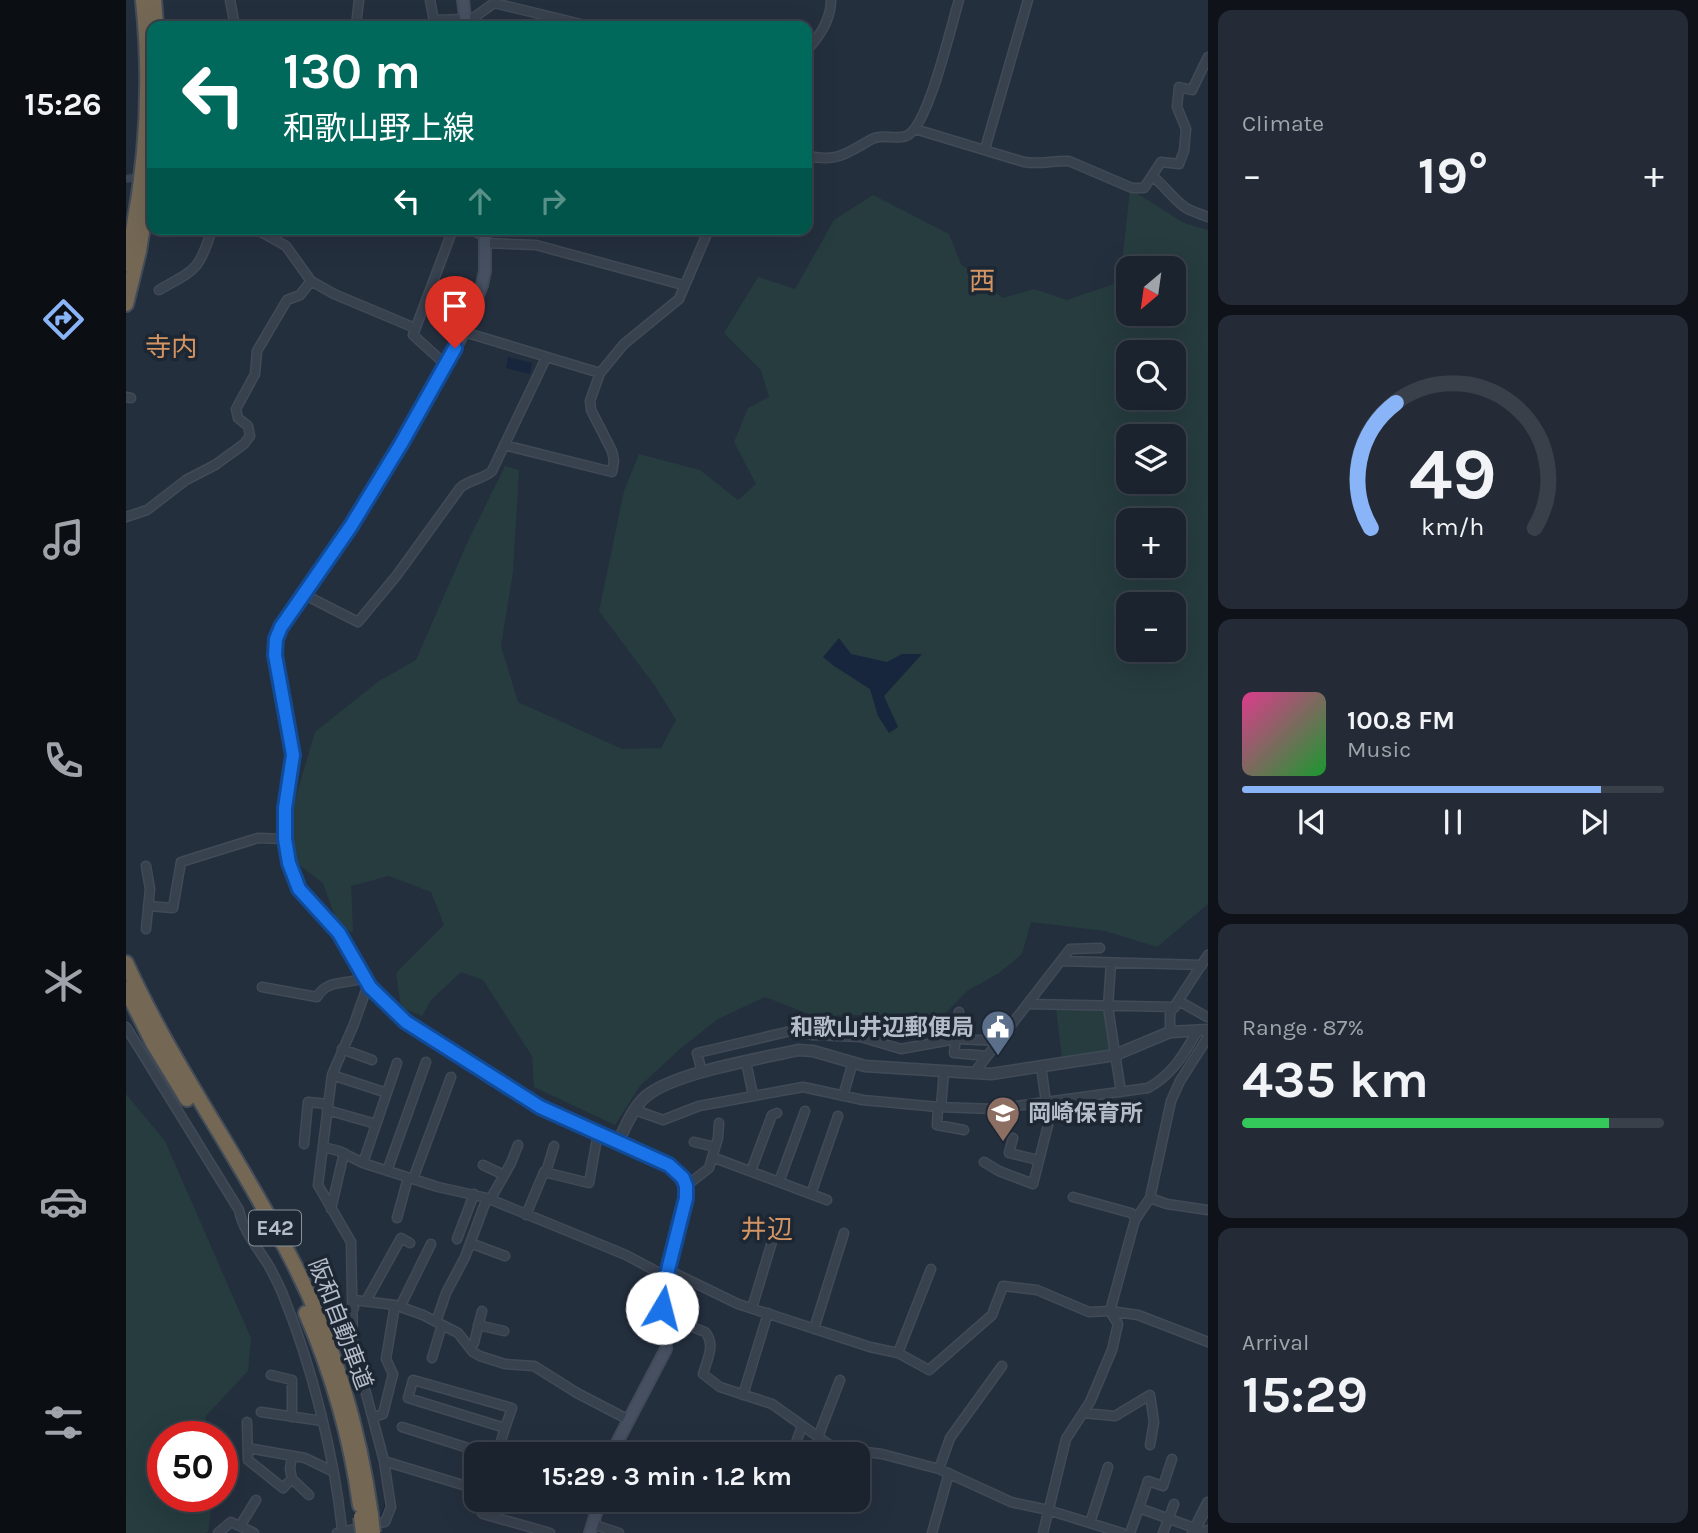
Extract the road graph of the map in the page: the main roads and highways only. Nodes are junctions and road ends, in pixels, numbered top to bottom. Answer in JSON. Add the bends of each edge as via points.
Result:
{"nodes":[{"id":1,"x":144,"y":0,"type":"edge"},
{"id":2,"x":154,"y":0,"type":"edge"},
{"id":3,"x":463,"y":0,"type":"edge"},
{"id":4,"x":156,"y":21,"type":"edge"},
{"id":5,"x":465,"y":21,"type":"edge"},
{"id":6,"x":147,"y":54,"type":"edge"},
{"id":7,"x":147,"y":97,"type":"edge"},
{"id":8,"x":147,"y":197,"type":"edge"},
{"id":9,"x":485,"y":236,"type":"edge"},
{"id":10,"x":126,"y":264,"type":"edge"},
{"id":11,"x":126,"y":304,"type":"edge"},
{"id":12,"x":126,"y":963,"type":"edge"},
{"id":13,"x":126,"y":989,"type":"edge"},
{"id":14,"x":617,"y":1442,"type":"edge"},
{"id":15,"x":596,"y":1512,"type":"edge"},
{"id":16,"x":372,"y":1525,"type":"edge"},
{"id":17,"x":591,"y":1529,"type":"edge"},
{"id":18,"x":348,"y":1532,"type":"edge"}],
"edges":[{"from":1,"to":6,"type":"highway"},
{"from":2,"to":4,"type":"highway"},
{"from":3,"to":5,"type":"main road"},
{"from":7,"to":10,"type":"highway"},
{"from":8,"to":11,"type":"highway"},
{"from":9,"to":14,"type":"main road","via":[[482,285],[464,332],[351,526],[276,639],[293,755],[285,839],[299,889],[339,933],[366,982],[406,1022],[540,1107],[669,1165],[683,1178],[686,1198],[662,1300],[666,1349]]},
{"from":12,"to":16,"type":"highway","name":"阪和自動車道","number":"E42","via":[[186,1080],[267,1213],[316,1312],[347,1401]]},
{"from":13,"to":16,"type":"highway","name":"阪和自動車道","number":"E42","via":[[287,1271],[338,1403]]},
{"from":15,"to":17,"type":"main road"},
{"from":16,"to":18,"type":"highway","name":"阪和自動車道","number":"E42","bridge":true}]}
